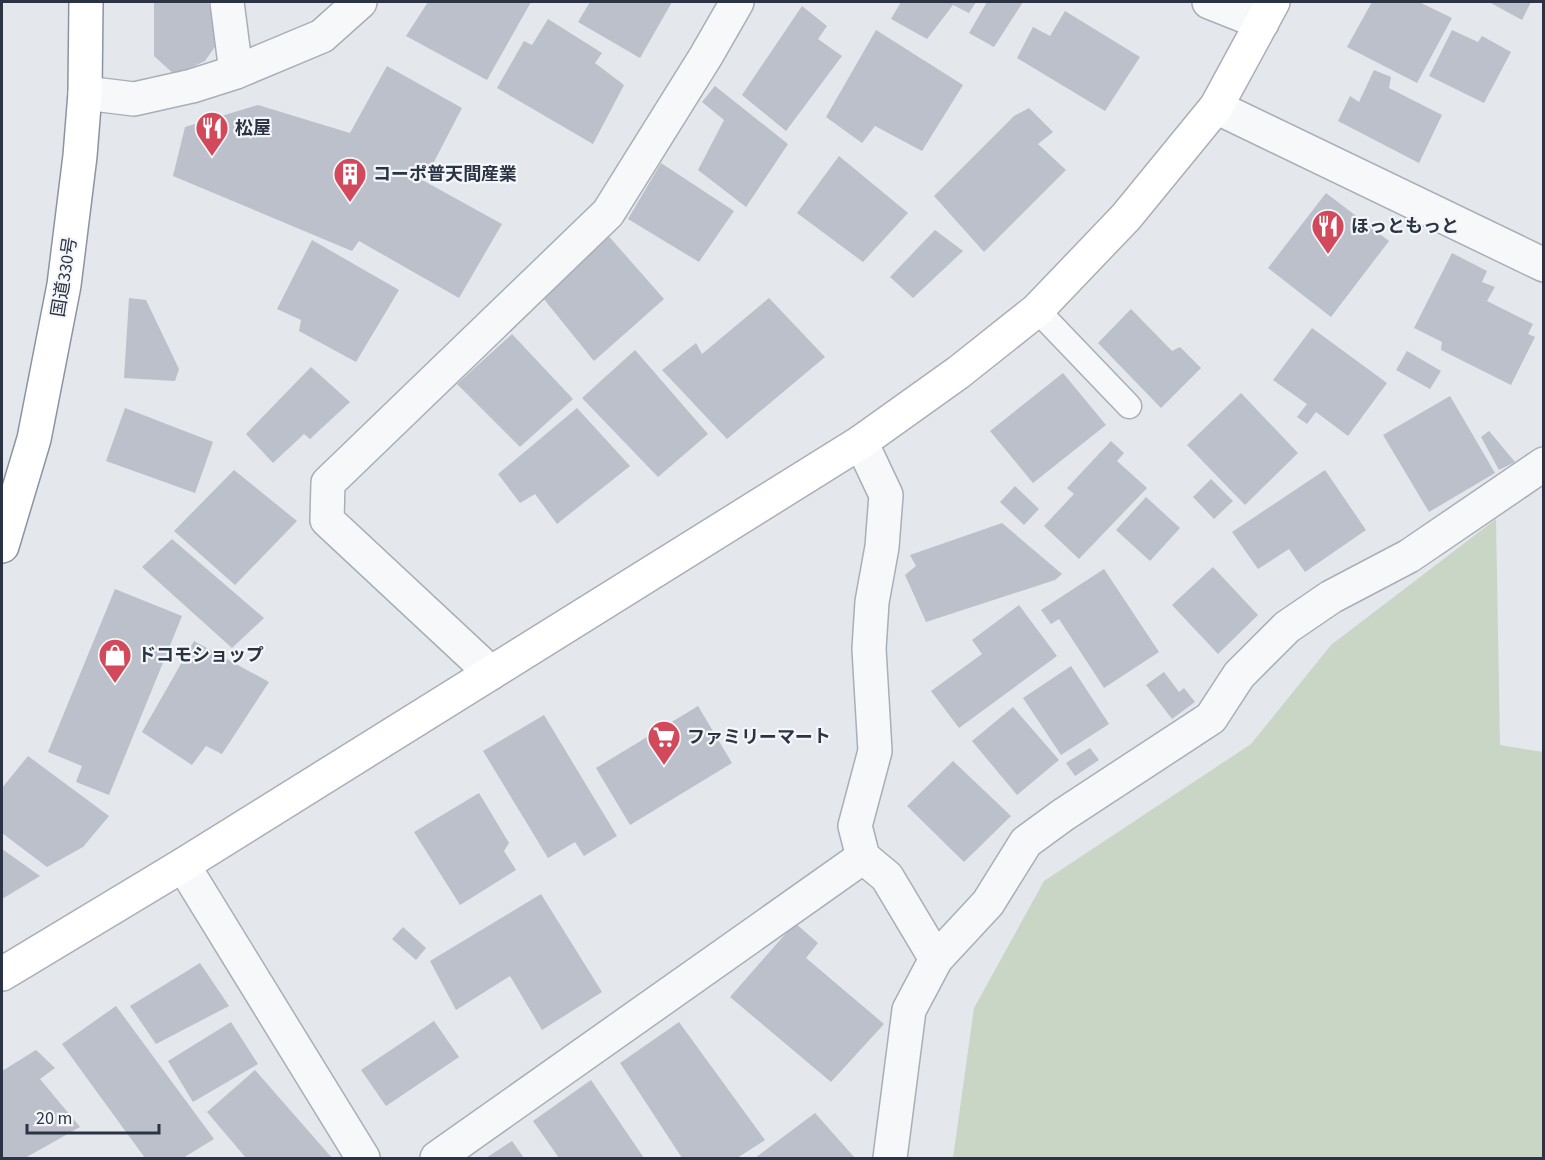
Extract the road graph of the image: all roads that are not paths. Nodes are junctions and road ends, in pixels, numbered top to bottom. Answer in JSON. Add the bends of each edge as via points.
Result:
{"nodes":[{"id":1,"x":86,"y":2,"type":"edge"},
{"id":2,"x":227,"y":2,"type":"edge"},
{"id":3,"x":360,"y":2,"type":"edge"},
{"id":4,"x":737,"y":2,"type":"edge"},
{"id":5,"x":1209,"y":2,"type":"edge"},
{"id":6,"x":1268,"y":12,"type":"edge"},
{"id":7,"x":236,"y":72,"type":"junction"},
{"id":8,"x":85,"y":93,"type":"junction"},
{"id":9,"x":1216,"y":107,"type":"junction"},
{"id":10,"x":1542,"y":261,"type":"edge"},
{"id":11,"x":1037,"y":310,"type":"junction"},
{"id":12,"x":1129,"y":406,"type":"dead end"},
{"id":13,"x":861,"y":442,"type":"junction"},
{"id":14,"x":1544,"y":464,"type":"edge"},
{"id":15,"x":2,"y":546,"type":"edge"},
{"id":16,"x":491,"y":673,"type":"junction"},
{"id":17,"x":863,"y":857,"type":"junction"},
{"id":18,"x":183,"y":865,"type":"junction"},
{"id":19,"x":34,"y":955,"type":"junction"},
{"id":20,"x":2,"y":958,"type":"edge"},
{"id":21,"x":936,"y":959,"type":"junction"},
{"id":22,"x":2,"y":974,"type":"edge"},
{"id":23,"x":363,"y":1158,"type":"edge"},
{"id":24,"x":437,"y":1158,"type":"edge"},
{"id":25,"x":890,"y":1158,"type":"edge"}],
"edges":[{"from":1,"to":8,"type":"main road","name":"国道330号"},
{"from":2,"to":7,"type":"street"},
{"from":3,"to":7,"type":"street","via":[[322,36]]},
{"from":4,"to":16,"type":"street","via":[[608,213],[328,483],[327,520]]},
{"from":5,"to":6,"type":"street"},
{"from":6,"to":9,"type":"main road"},
{"from":7,"to":8,"type":"street","via":[[134,99]]},
{"from":8,"to":15,"type":"main road","name":"国道330号","via":[[64,285],[34,439]]},
{"from":9,"to":10,"type":"street"},
{"from":9,"to":11,"type":"main road","via":[[1126,217]]},
{"from":11,"to":12,"type":"lane"},
{"from":11,"to":13,"type":"main road"},
{"from":13,"to":16,"type":"main road"},
{"from":13,"to":17,"type":"street","via":[[886,495],[869,649],[875,752],[855,826]]},
{"from":14,"to":21,"type":"street","via":[[1409,556],[1331,597],[1287,627],[1239,675],[1211,718],[1026,842],[988,903]]},
{"from":16,"to":18,"type":"main road"},
{"from":17,"to":21,"type":"street","via":[[887,877]]},
{"from":17,"to":24,"type":"street"},
{"from":18,"to":19,"type":"main road"},
{"from":18,"to":23,"type":"street"},
{"from":19,"to":20,"type":"main road"},
{"from":19,"to":22,"type":"main road"},
{"from":21,"to":25,"type":"street","via":[[909,1010]]}]}
